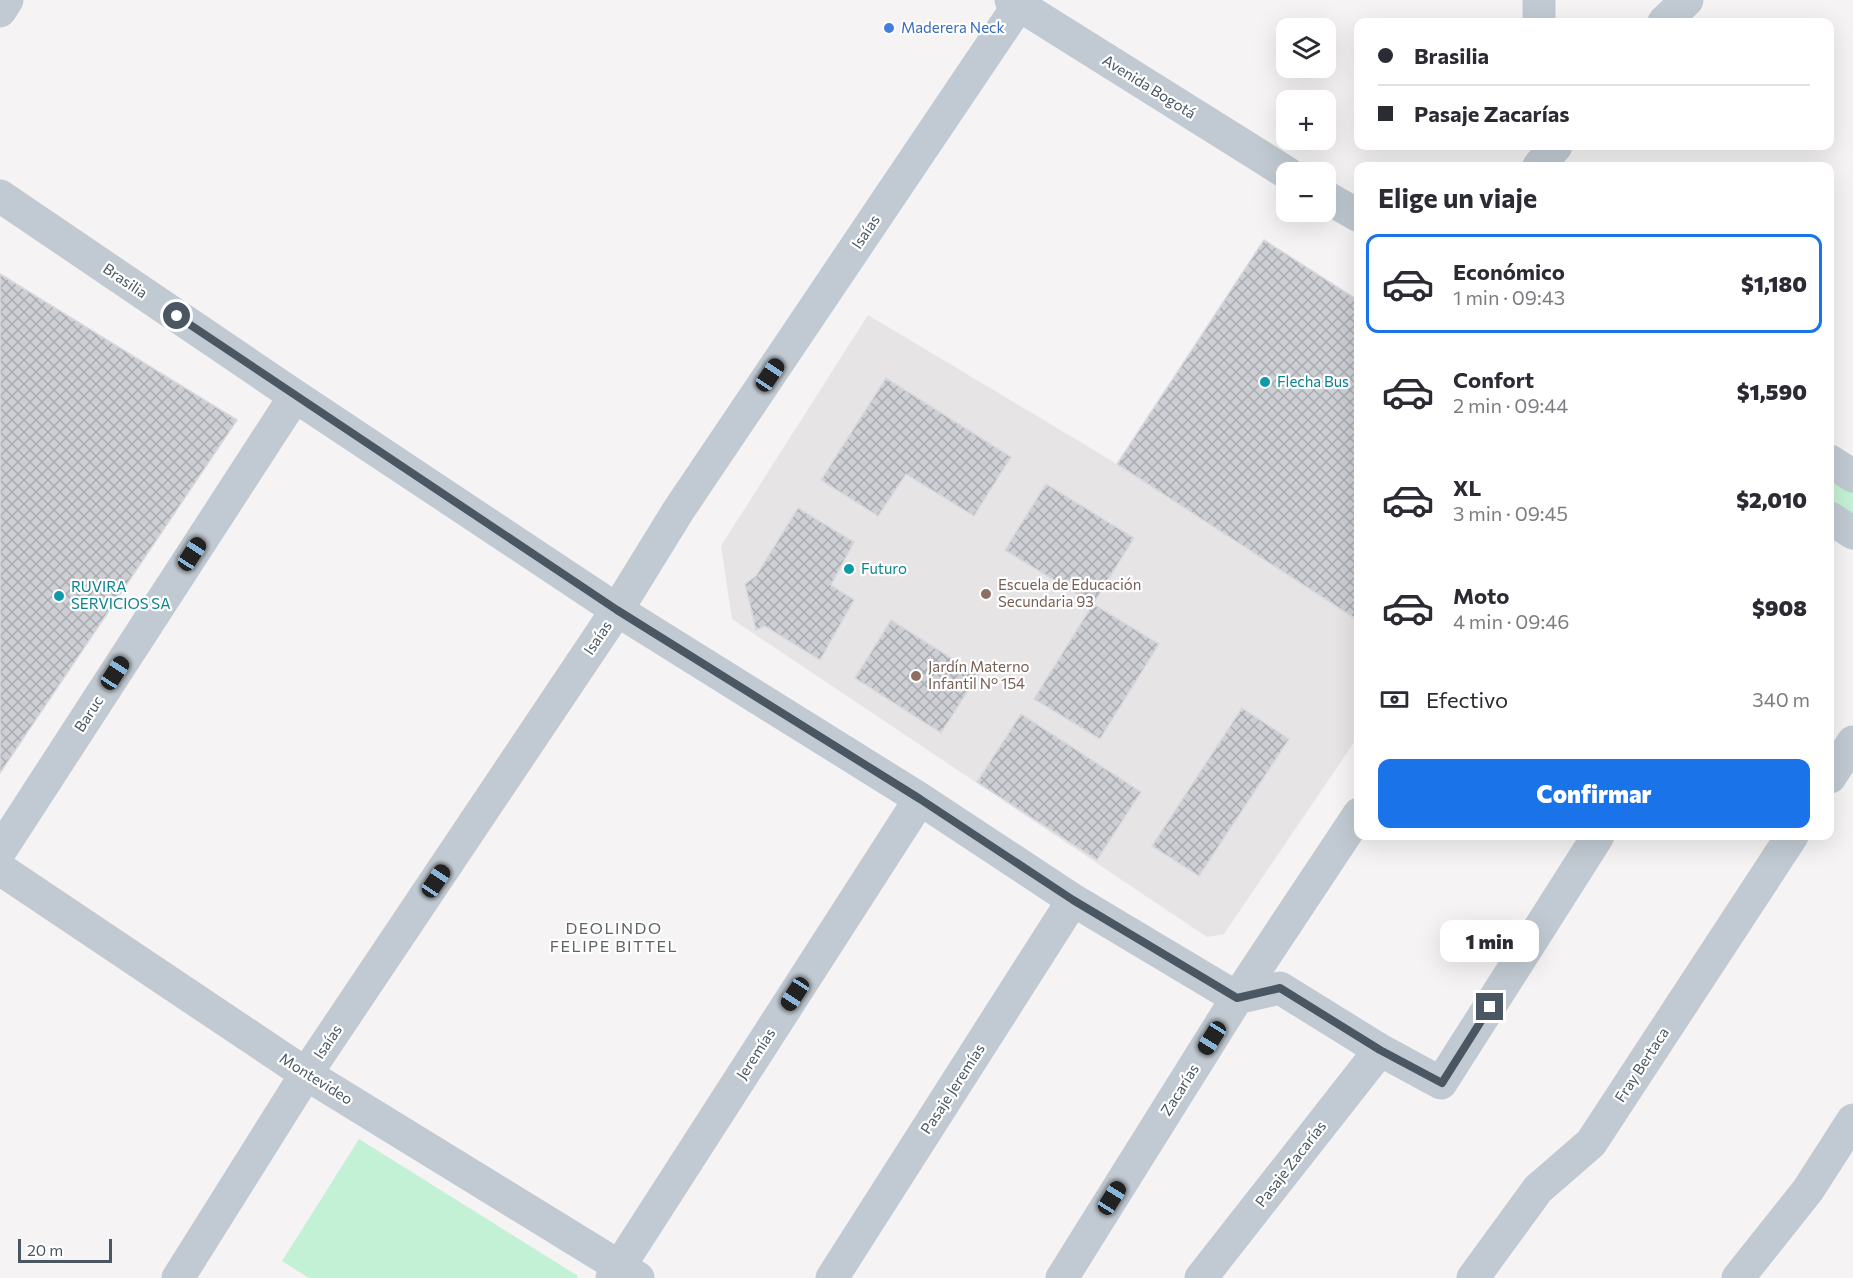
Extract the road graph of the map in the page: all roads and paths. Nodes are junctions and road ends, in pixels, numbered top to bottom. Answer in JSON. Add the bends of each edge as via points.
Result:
{"nodes":[{"id":1,"x":7,"y":0,"type":"edge"},
{"id":2,"x":1539,"y":0,"type":"edge"},
{"id":3,"x":1687,"y":0,"type":"edge"},
{"id":4,"x":1017,"y":2,"type":"edge"},
{"id":5,"x":0,"y":11,"type":"edge"},
{"id":6,"x":1539,"y":18,"type":"edge"},
{"id":7,"x":1668,"y":18,"type":"edge"},
{"id":8,"x":1552,"y":150,"type":"edge"},
{"id":9,"x":1542,"y":162,"type":"edge"},
{"id":10,"x":1276,"y":166,"type":"edge"},
{"id":11,"x":0,"y":196,"type":"edge"},
{"id":12,"x":1336,"y":203,"type":"edge"},
{"id":13,"x":1354,"y":213,"type":"edge"},
{"id":14,"x":295,"y":396,"type":"junction"},
{"id":15,"x":1834,"y":521,"type":"edge"},
{"id":16,"x":1853,"y":533,"type":"edge"},
{"id":17,"x":617,"y":610,"type":"junction"},
{"id":18,"x":1853,"y":742,"type":"edge"},
{"id":19,"x":1834,"y":771,"type":"edge"},
{"id":20,"x":920,"y":799,"type":"junction"},
{"id":21,"x":1354,"y":822,"type":"edge"},
{"id":22,"x":1595,"y":840,"type":"edge"},
{"id":23,"x":1789,"y":840,"type":"edge"},
{"id":24,"x":0,"y":851,"type":"edge"},
{"id":25,"x":0,"y":869,"type":"edge"},
{"id":26,"x":1073,"y":900,"type":"junction"},
{"id":27,"x":1237,"y":998,"type":"junction"},
{"id":28,"x":1380,"y":1050,"type":"junction"},
{"id":29,"x":306,"y":1074,"type":"junction"},
{"id":30,"x":1853,"y":1120,"type":"edge"},
{"id":31,"x":623,"y":1274,"type":"edge"},
{"id":32,"x":178,"y":1278,"type":"edge"},
{"id":33,"x":832,"y":1278,"type":"edge"},
{"id":34,"x":1062,"y":1278,"type":"edge"},
{"id":35,"x":1202,"y":1278,"type":"edge"},
{"id":36,"x":1473,"y":1278,"type":"edge"},
{"id":37,"x":1738,"y":1278,"type":"edge"}],
"edges":[{"from":1,"to":5,"type":"street"},
{"from":2,"to":6,"type":"street"},
{"from":3,"to":7,"type":"street"},
{"from":4,"to":10,"type":"street","name":"Avenida Bogotá"},
{"from":4,"to":17,"type":"street","name":"Isaías","via":[[678,511]]},
{"from":8,"to":9,"type":"street"},
{"from":11,"to":14,"type":"street","name":"Brasilia"},
{"from":12,"to":13,"type":"street"},
{"from":14,"to":17,"type":"street","name":"Brasilia"},
{"from":14,"to":24,"type":"street","name":"Baruc"},
{"from":15,"to":16,"type":"street"},
{"from":17,"to":20,"type":"street","name":"Brasilia"},
{"from":17,"to":29,"type":"street","name":"Isaías"},
{"from":18,"to":19,"type":"street"},
{"from":20,"to":26,"type":"street","name":"Brasilia"},
{"from":20,"to":31,"type":"street","name":"Jeremías"},
{"from":21,"to":27,"type":"street","name":"Zacarías"},
{"from":22,"to":28,"type":"street","via":[[1442,1083]]},
{"from":23,"to":36,"type":"street","name":"Fray Bertaca","via":[[1591,1143],[1538,1189]]},
{"from":25,"to":29,"type":"street","name":"Montevideo"},
{"from":26,"to":27,"type":"street","name":"Brasilia"},
{"from":26,"to":33,"type":"street","name":"Pasaje Jeremías"},
{"from":27,"to":28,"type":"street","via":[[1280,988]]},
{"from":27,"to":34,"type":"street","name":"Zacarías"},
{"from":28,"to":35,"type":"street","name":"Pasaje Zacarías"},
{"from":29,"to":31,"type":"street","name":"Montevideo"},
{"from":29,"to":32,"type":"street","name":"Isaías"},
{"from":30,"to":37,"type":"street","via":[[1808,1190]]}]}
